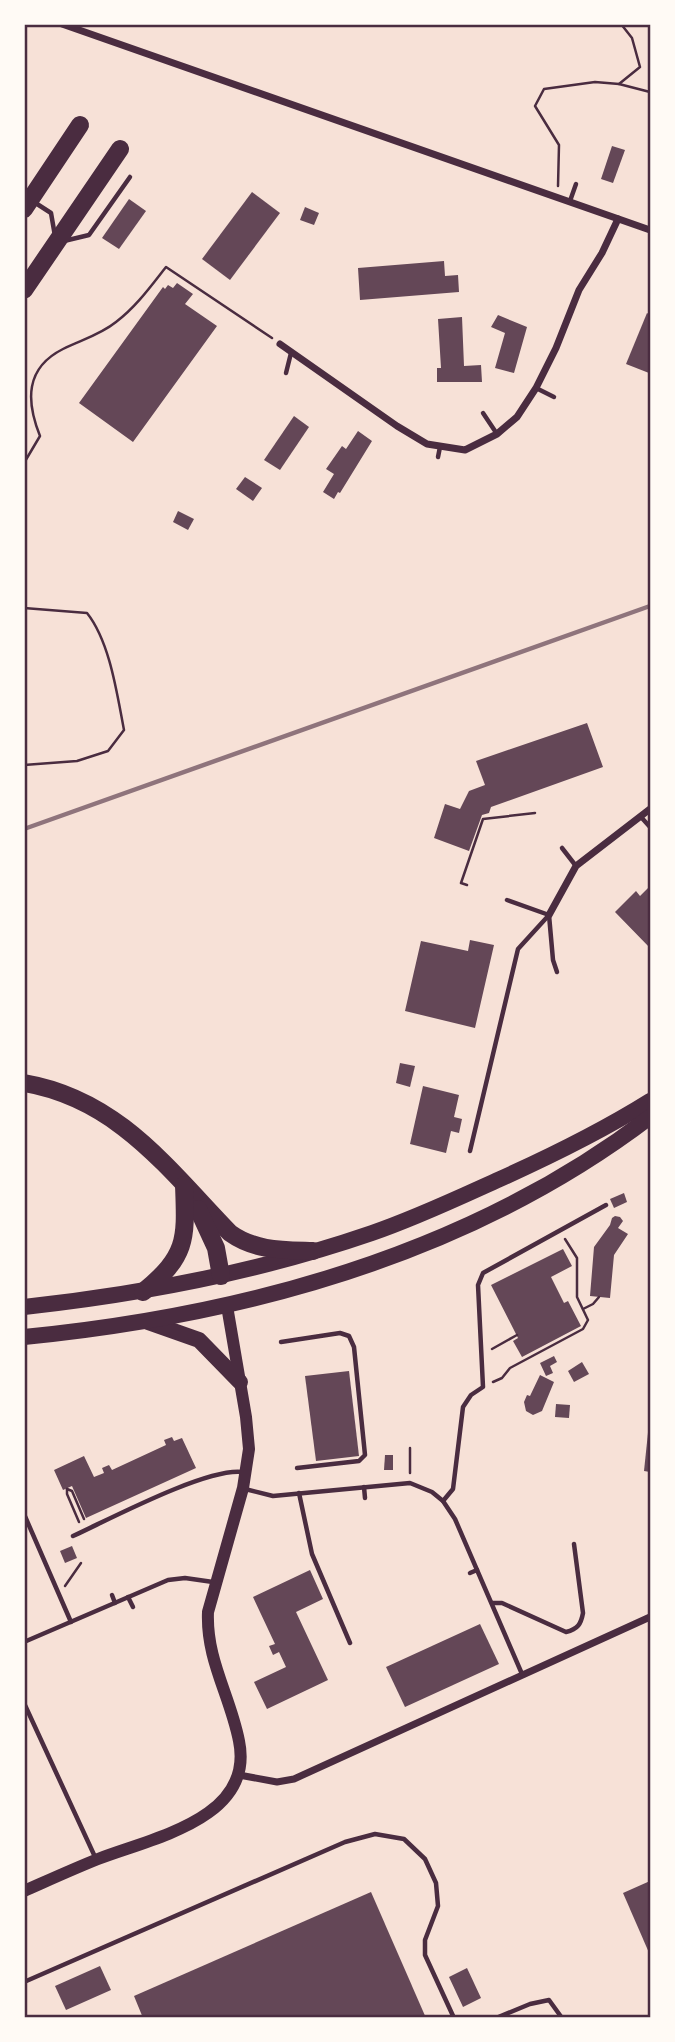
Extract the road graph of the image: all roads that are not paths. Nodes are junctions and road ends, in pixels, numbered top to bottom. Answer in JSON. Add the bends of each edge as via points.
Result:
{"nodes":[{"id":1,"x":62,"y":24,"type":"edge"},
{"id":2,"x":80,"y":125,"type":"dead end"},
{"id":3,"x":120,"y":149,"type":"dead end"},
{"id":4,"x":130,"y":177,"type":"dead end"},
{"id":5,"x":576,"y":184,"type":"dead end"},
{"id":6,"x":570,"y":201,"type":"junction"},
{"id":7,"x":28,"y":204,"type":"edge"},
{"id":8,"x":618,"y":219,"type":"junction"},
{"id":9,"x":650,"y":230,"type":"edge"},
{"id":10,"x":56,"y":243,"type":"junction"},
{"id":11,"x":24,"y":290,"type":"edge"},
{"id":12,"x":280,"y":344,"type":"road end"},
{"id":13,"x":291,"y":352,"type":"junction"},
{"id":14,"x":286,"y":373,"type":"dead end"},
{"id":15,"x":536,"y":388,"type":"junction"},
{"id":16,"x":554,"y":397,"type":"dead end"},
{"id":17,"x":483,"y":414,"type":"dead end"},
{"id":18,"x":498,"y":434,"type":"junction"},
{"id":19,"x":441,"y":446,"type":"junction"},
{"id":20,"x":438,"y":457,"type":"dead end"},
{"id":21,"x":650,"y":809,"type":"edge"},
{"id":22,"x":641,"y":816,"type":"junction"},
{"id":23,"x":650,"y":827,"type":"edge"},
{"id":24,"x":562,"y":848,"type":"dead end"},
{"id":25,"x":576,"y":866,"type":"junction"},
{"id":26,"x":507,"y":900,"type":"dead end"},
{"id":27,"x":549,"y":915,"type":"junction"},
{"id":28,"x":557,"y":972,"type":"dead end"},
{"id":29,"x":24,"y":1083,"type":"edge"},
{"id":30,"x":650,"y":1101,"type":"edge"},
{"id":31,"x":650,"y":1117,"type":"edge"},
{"id":32,"x":470,"y":1151,"type":"dead end"},
{"id":33,"x":184,"y":1185,"type":"junction"},
{"id":34,"x":606,"y":1205,"type":"dead end"},
{"id":35,"x":313,"y":1251,"type":"junction"},
{"id":36,"x":221,"y":1276,"type":"junction"},
{"id":37,"x":143,"y":1292,"type":"junction"},
{"id":38,"x":227,"y":1306,"type":"junction"},
{"id":39,"x":24,"y":1307,"type":"edge"},
{"id":40,"x":146,"y":1321,"type":"junction"},
{"id":41,"x":24,"y":1337,"type":"edge"},
{"id":42,"x":281,"y":1342,"type":"dead end"},
{"id":43,"x":240,"y":1382,"type":"junction"},
{"id":44,"x":297,"y":1468,"type":"dead end"},
{"id":45,"x":247,"y":1472,"type":"junction"},
{"id":46,"x":364,"y":1487,"type":"junction"},
{"id":47,"x":243,"y":1488,"type":"junction"},
{"id":48,"x":299,"y":1493,"type":"junction"},
{"id":49,"x":365,"y":1498,"type":"dead end"},
{"id":50,"x":443,"y":1501,"type":"junction"},
{"id":51,"x":24,"y":1514,"type":"edge"},
{"id":52,"x":73,"y":1536,"type":"dead end"},
{"id":53,"x":575,"y":1544,"type":"dead end"},
{"id":54,"x":477,"y":1570,"type":"junction"},
{"id":55,"x":470,"y":1573,"type":"dead end"},
{"id":56,"x":215,"y":1582,"type":"junction"},
{"id":57,"x":112,"y":1595,"type":"dead end"},
{"id":58,"x":128,"y":1597,"type":"junction"},
{"id":59,"x":115,"y":1603,"type":"junction"},
{"id":60,"x":492,"y":1603,"type":"junction"},
{"id":61,"x":133,"y":1607,"type":"dead end"},
{"id":62,"x":650,"y":1617,"type":"edge"},
{"id":63,"x":71,"y":1622,"type":"junction"},
{"id":64,"x":24,"y":1642,"type":"edge"},
{"id":65,"x":350,"y":1643,"type":"dead end"},
{"id":66,"x":522,"y":1674,"type":"junction"},
{"id":67,"x":24,"y":1703,"type":"edge"},
{"id":68,"x":239,"y":1775,"type":"junction"},
{"id":69,"x":97,"y":1860,"type":"junction"},
{"id":70,"x":24,"y":1891,"type":"edge"},
{"id":71,"x":24,"y":1982,"type":"edge"},
{"id":72,"x":454,"y":2018,"type":"edge"},
{"id":73,"x":496,"y":2018,"type":"edge"},
{"id":74,"x":562,"y":2018,"type":"edge"}],
"edges":[{"from":1,"to":6,"type":"street"},
{"from":2,"to":7,"type":"highway"},
{"from":3,"to":10,"type":"highway"},
{"from":4,"to":10,"type":"lane","via":[[89,235]]},
{"from":5,"to":6,"type":"lane"},
{"from":6,"to":8,"type":"street"},
{"from":7,"to":10,"type":"lane","via":[[51,213]]},
{"from":8,"to":9,"type":"street"},
{"from":8,"to":15,"type":"street","via":[[579,290]]},
{"from":10,"to":11,"type":"highway"},
{"from":12,"to":13,"type":"street"},
{"from":13,"to":14,"type":"lane"},
{"from":13,"to":19,"type":"street","via":[[360,406],[427,444]]},
{"from":15,"to":16,"type":"lane"},
{"from":15,"to":18,"type":"street","via":[[517,417]]},
{"from":17,"to":18,"type":"lane"},
{"from":18,"to":19,"type":"street","via":[[465,450]]},
{"from":19,"to":20,"type":"lane"},
{"from":21,"to":22,"type":"street"},
{"from":22,"to":23,"type":"lane"},
{"from":22,"to":25,"type":"street"},
{"from":24,"to":25,"type":"lane"},
{"from":25,"to":27,"type":"street"},
{"from":26,"to":27,"type":"lane"},
{"from":27,"to":28,"type":"lane"},
{"from":27,"to":32,"type":"lane","via":[[518,949]]},
{"from":29,"to":33,"type":"highway","via":[[66,1094],[100,1110],[135,1135]]},
{"from":30,"to":35,"type":"main road","via":[[480,1188],[372,1233]]},
{"from":31,"to":38,"type":"main road","via":[[542,1189],[448,1236],[304,1286]]},
{"from":33,"to":35,"type":"highway","via":[[240,1240],[261,1248]]},
{"from":33,"to":36,"type":"highway","via":[[210,1231]]},
{"from":33,"to":37,"type":"highway","via":[[181,1246],[171,1266]]},
{"from":34,"to":50,"type":"lane","via":[[483,1273],[478,1285],[483,1387],[463,1407],[453,1489]]},
{"from":35,"to":36,"type":"main road"},
{"from":36,"to":37,"type":"main road"},
{"from":36,"to":38,"type":"main road"},
{"from":37,"to":39,"type":"main road"},
{"from":38,"to":40,"type":"main road"},
{"from":38,"to":43,"type":"street"},
{"from":40,"to":41,"type":"main road"},
{"from":40,"to":43,"type":"main road","via":[[199,1340]]},
{"from":42,"to":44,"type":"lane","via":[[340,1333],[349,1336],[354,1347],[365,1455],[359,1461]]},
{"from":43,"to":45,"type":"street","via":[[249,1449]]},
{"from":45,"to":47,"type":"street"},
{"from":45,"to":52,"type":"lane","via":[[200,1479]]},
{"from":46,"to":48,"type":"lane"},
{"from":46,"to":49,"type":"lane"},
{"from":46,"to":50,"type":"lane","via":[[410,1483]]},
{"from":47,"to":48,"type":"lane","via":[[273,1496]]},
{"from":47,"to":56,"type":"street"},
{"from":48,"to":65,"type":"lane","via":[[309,1533],[308,1554]]},
{"from":50,"to":54,"type":"lane"},
{"from":51,"to":63,"type":"lane"},
{"from":53,"to":60,"type":"lane","via":[[583,1613],[574,1630],[566,1632],[502,1603]]},
{"from":54,"to":55,"type":"lane"},
{"from":54,"to":60,"type":"lane"},
{"from":56,"to":58,"type":"lane","via":[[168,1580]]},
{"from":56,"to":68,"type":"street","via":[[207,1632],[240,1743]]},
{"from":57,"to":59,"type":"lane"},
{"from":58,"to":59,"type":"lane"},
{"from":58,"to":61,"type":"lane"},
{"from":59,"to":63,"type":"lane"},
{"from":60,"to":66,"type":"lane"},
{"from":62,"to":66,"type":"street"},
{"from":63,"to":64,"type":"lane"},
{"from":66,"to":68,"type":"street","via":[[294,1779],[277,1782]]},
{"from":67,"to":69,"type":"lane"},
{"from":68,"to":69,"type":"street","via":[[227,1797],[207,1815]]},
{"from":69,"to":70,"type":"street"},
{"from":71,"to":72,"type":"lane","via":[[375,1833],[404,1839],[425,1859],[436,1882],[438,1906],[425,1940],[425,1955]]},
{"from":73,"to":74,"type":"lane","via":[[549,2000]]}]}
